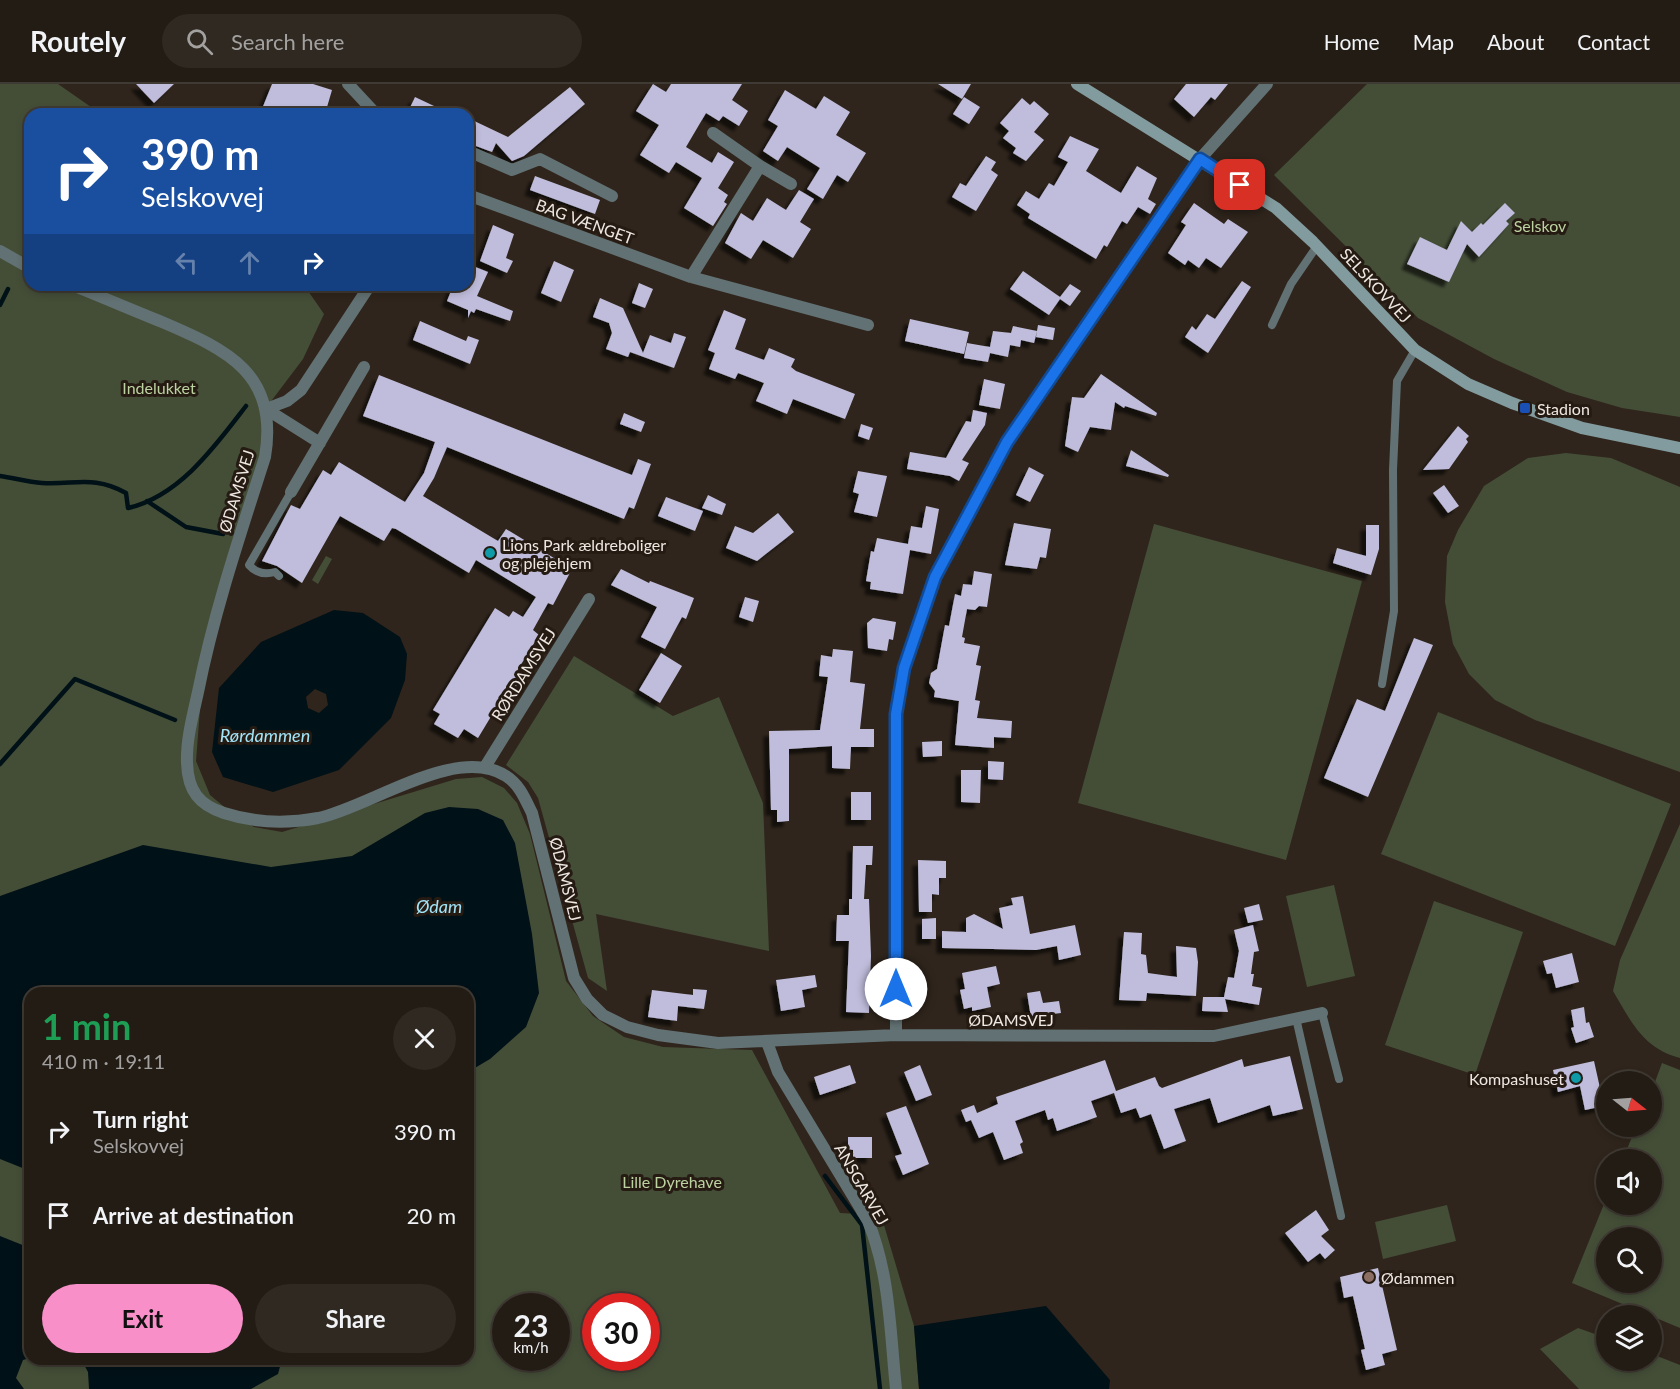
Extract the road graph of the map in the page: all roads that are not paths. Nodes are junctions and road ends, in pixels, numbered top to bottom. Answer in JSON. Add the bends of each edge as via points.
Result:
{"nodes":[{"id":1,"x":348,"y":84,"type":"edge"},
{"id":2,"x":1077,"y":84,"type":"edge"},
{"id":3,"x":1267,"y":84,"type":"edge"},
{"id":4,"x":370,"y":108,"type":"edge"},
{"id":5,"x":713,"y":133,"type":"dead end"},
{"id":6,"x":474,"y":154,"type":"edge"},
{"id":7,"x":1200,"y":159,"type":"junction"},
{"id":8,"x":760,"y":166,"type":"junction"},
{"id":9,"x":791,"y":184,"type":"dead end"},
{"id":10,"x":612,"y":196,"type":"dead end"},
{"id":11,"x":474,"y":197,"type":"edge"},
{"id":12,"x":1317,"y":246,"type":"junction"},
{"id":13,"x":0,"y":251,"type":"edge"},
{"id":14,"x":24,"y":265,"type":"edge"},
{"id":15,"x":691,"y":278,"type":"junction"},
{"id":16,"x":86,"y":291,"type":"edge"},
{"id":17,"x":366,"y":291,"type":"edge"},
{"id":18,"x":868,"y":325,"type":"dead end"},
{"id":19,"x":1272,"y":325,"type":"dead end"},
{"id":20,"x":1414,"y":350,"type":"junction"},
{"id":21,"x":364,"y":367,"type":"dead end"},
{"id":22,"x":266,"y":409,"type":"junction"},
{"id":23,"x":320,"y":443,"type":"junction"},
{"id":24,"x":1680,"y":448,"type":"edge"},
{"id":25,"x":291,"y":492,"type":"joint"},
{"id":26,"x":279,"y":576,"type":"dead end"},
{"id":27,"x":589,"y":598,"type":"dead end"},
{"id":28,"x":1382,"y":684,"type":"dead end"},
{"id":29,"x":485,"y":767,"type":"junction"},
{"id":30,"x":1322,"y":1013,"type":"joint"},
{"id":31,"x":1296,"y":1018,"type":"junction"},
{"id":32,"x":896,"y":1035,"type":"junction"},
{"id":33,"x":767,"y":1042,"type":"junction"},
{"id":34,"x":1339,"y":1079,"type":"dead end"},
{"id":35,"x":1341,"y":1216,"type":"dead end"},
{"id":36,"x":896,"y":1389,"type":"edge"}],
"edges":[{"from":1,"to":4,"type":"street"},
{"from":2,"to":7,"type":"street","name":"SELSKOVVEJ"},
{"from":3,"to":7,"type":"street"},
{"from":5,"to":8,"type":"street"},
{"from":6,"to":10,"type":"street","via":[[512,170],[540,159]]},
{"from":7,"to":12,"type":"street","name":"SELSKOVVEJ","via":[[1276,208]]},
{"from":7,"to":32,"type":"street","via":[[1007,442],[935,577],[904,668],[896,714]]},
{"from":8,"to":9,"type":"street"},
{"from":8,"to":15,"type":"street"},
{"from":11,"to":15,"type":"street","name":"BAG VÆNGET"},
{"from":12,"to":19,"type":"lane","via":[[1291,284]]},
{"from":12,"to":20,"type":"street","name":"SELSKOVVEJ"},
{"from":13,"to":14,"type":"street"},
{"from":15,"to":18,"type":"street","name":"BAG VÆNGET"},
{"from":16,"to":22,"type":"street","name":"ØDAMSVEJ","via":[[209,342],[235,358]]},
{"from":17,"to":22,"type":"street","via":[[301,390]]},
{"from":20,"to":24,"type":"street","name":"SELSKOVVEJ","via":[[1468,384],[1512,404],[1582,428]]},
{"from":20,"to":28,"type":"lane","via":[[1397,381],[1394,611]]},
{"from":21,"to":23,"type":"street"},
{"from":22,"to":23,"type":"street"},
{"from":22,"to":29,"type":"street","name":"ØDAMSVEJ","via":[[269,433],[265,457],[210,630],[188,741],[191,788],[207,807],[249,821],[283,822],[319,817],[450,769]]},
{"from":23,"to":25,"type":"street"},
{"from":25,"to":26,"type":"lane","via":[[249,565],[255,571],[275,572]]},
{"from":27,"to":29,"type":"street","name":"RØRDAMSVEJ"},
{"from":29,"to":33,"type":"street","name":"ØDAMSVEJ","via":[[507,777],[521,790],[528,805],[574,978],[586,999],[603,1015],[627,1027],[658,1035],[718,1043]]},
{"from":30,"to":31,"type":"street","name":"ØDAMSVEJ"},
{"from":30,"to":34,"type":"lane"},
{"from":31,"to":32,"type":"street","name":"ØDAMSVEJ","via":[[1214,1036]]},
{"from":31,"to":35,"type":"lane"},
{"from":32,"to":33,"type":"street","name":"ØDAMSVEJ"},
{"from":33,"to":36,"type":"street","name":"ANSGARVEJ","via":[[778,1072],[868,1221],[878,1245],[886,1275]]}]}
